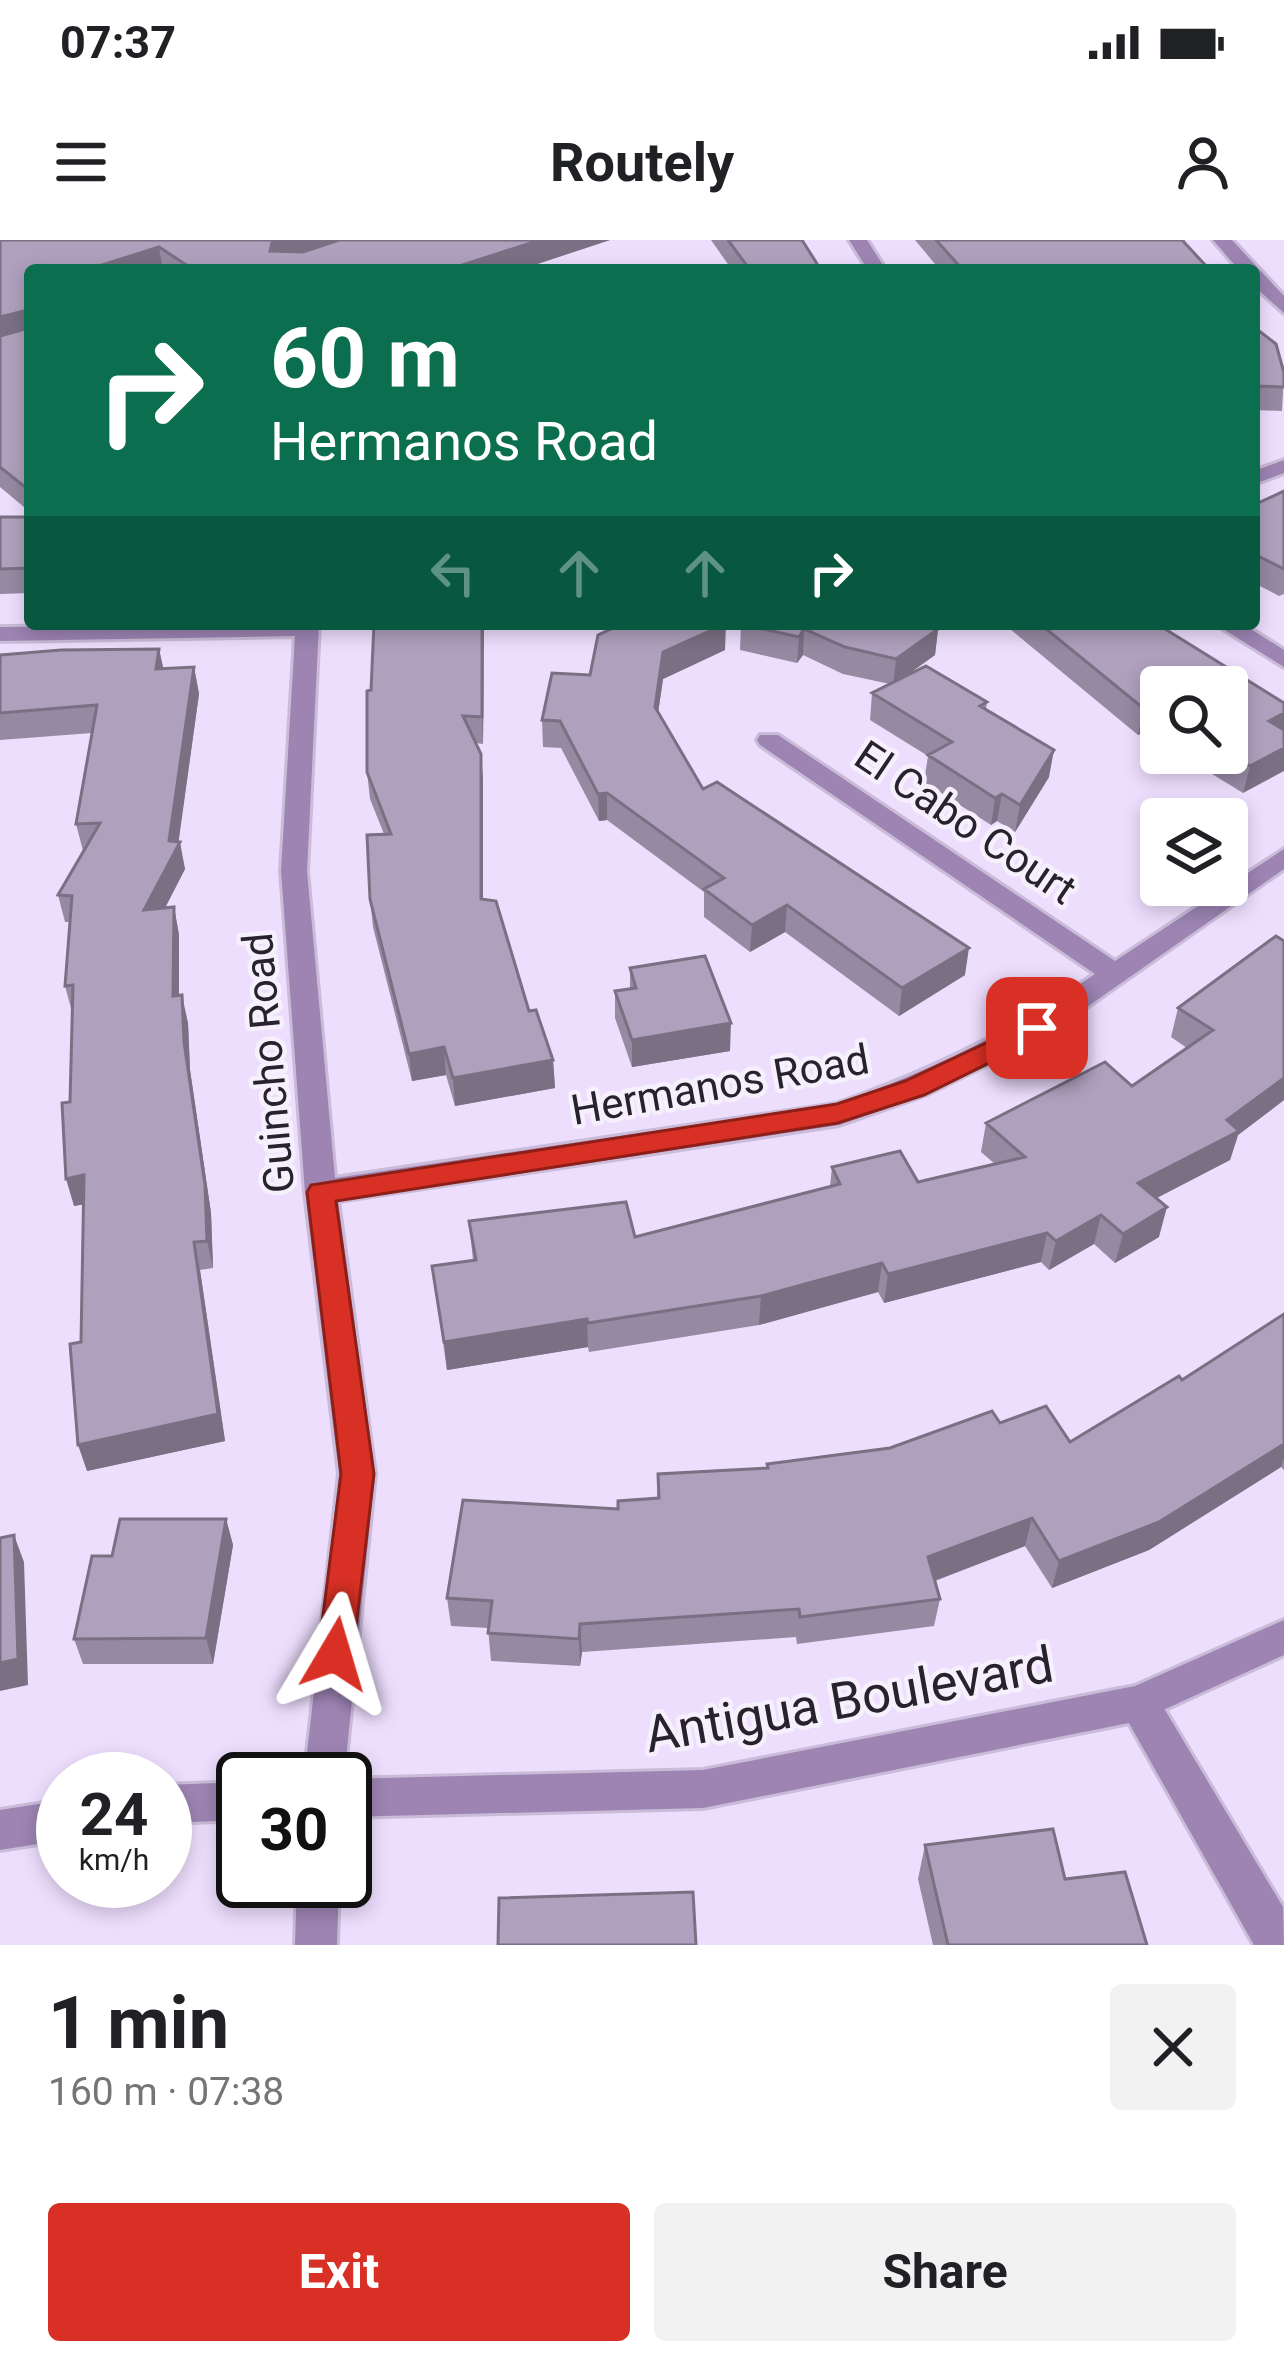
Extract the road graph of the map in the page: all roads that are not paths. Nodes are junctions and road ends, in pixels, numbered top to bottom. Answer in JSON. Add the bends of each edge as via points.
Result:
{"nodes":[{"id":1,"x":1222,"y":240,"type":"edge"},
{"id":2,"x":1244,"y":264,"type":"edge"},
{"id":3,"x":1260,"y":281,"type":"edge"},
{"id":4,"x":1284,"y":307,"type":"edge"},
{"id":5,"x":153,"y":630,"type":"edge"},
{"id":6,"x":306,"y":630,"type":"edge"},
{"id":7,"x":1236,"y":630,"type":"edge"},
{"id":8,"x":0,"y":634,"type":"edge"},
{"id":9,"x":1284,"y":660,"type":"edge"},
{"id":10,"x":769,"y":740,"type":"dead end"},
{"id":11,"x":1284,"y":857,"type":"edge"},
{"id":12,"x":1115,"y":974,"type":"junction"},
{"id":13,"x":321,"y":1192,"type":"junction"},
{"id":14,"x":1284,"y":1637,"type":"edge"},
{"id":15,"x":1139,"y":1703,"type":"junction"},
{"id":16,"x":328,"y":1752,"type":"edge"},
{"id":17,"x":372,"y":1797,"type":"edge"},
{"id":18,"x":36,"y":1824,"type":"edge"},
{"id":19,"x":0,"y":1830,"type":"edge"},
{"id":20,"x":317,"y":1908,"type":"edge"},
{"id":21,"x":316,"y":1945,"type":"edge"},
{"id":22,"x":1276,"y":1945,"type":"edge"}],
"edges":[{"from":1,"to":2,"type":"street"},
{"from":3,"to":4,"type":"street"},
{"from":5,"to":8,"type":"street"},
{"from":6,"to":13,"type":"street","name":"Guincho Road","via":[[294,871]]},
{"from":7,"to":9,"type":"street"},
{"from":10,"to":12,"type":"street","name":"El Cabo Court"},
{"from":11,"to":12,"type":"street","name":"Hermanos Road"},
{"from":12,"to":13,"type":"street","name":"Hermanos Road","via":[[1037,1028],[914,1088],[838,1114]]},
{"from":13,"to":16,"type":"street","name":"Guincho Road","via":[[357,1474]]},
{"from":14,"to":15,"type":"street","name":"Antigua Boulevard"},
{"from":15,"to":17,"type":"street","name":"Antigua Boulevard","via":[[704,1789]]},
{"from":15,"to":22,"type":"street"},
{"from":18,"to":19,"type":"street"},
{"from":20,"to":21,"type":"street"}]}
